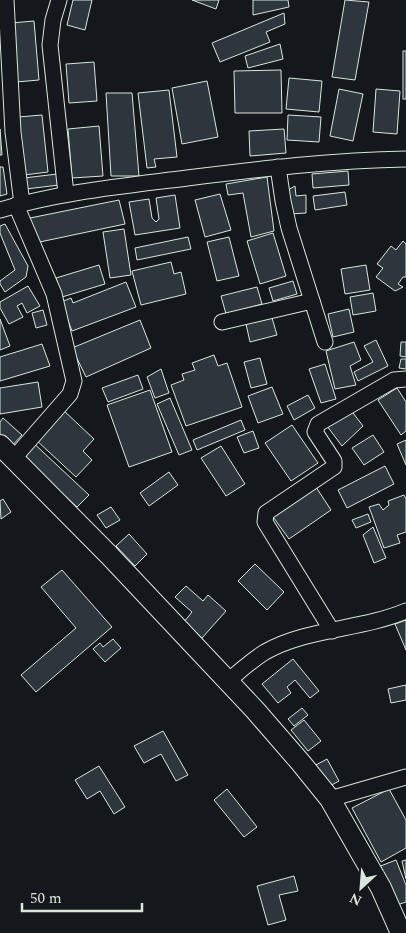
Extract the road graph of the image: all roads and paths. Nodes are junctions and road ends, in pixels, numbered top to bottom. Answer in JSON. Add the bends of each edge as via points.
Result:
{"nodes":[{"id":1,"x":6,"y":0,"type":"edge"},
{"id":2,"x":59,"y":0,"type":"edge"},
{"id":3,"x":406,"y":159,"type":"edge"},
{"id":4,"x":278,"y":167,"type":"junction"},
{"id":5,"x":66,"y":194,"type":"junction"},
{"id":6,"x":19,"y":205,"type":"junction"},
{"id":7,"x":0,"y":210,"type":"edge"},
{"id":8,"x":312,"y":301,"type":"junction"},
{"id":9,"x":222,"y":322,"type":"dead end"},
{"id":10,"x":326,"y":342,"type":"dead end"},
{"id":11,"x":406,"y":379,"type":"edge"},
{"id":12,"x":7,"y":452,"type":"edge"},
{"id":13,"x":406,"y":611,"type":"edge"},
{"id":14,"x":332,"y":631,"type":"junction"},
{"id":15,"x":228,"y":681,"type":"junction"},
{"id":16,"x":406,"y":777,"type":"edge"},
{"id":17,"x":330,"y":799,"type":"junction"},
{"id":18,"x":401,"y":933,"type":"edge"}],
"edges":[{"from":1,"to":6,"type":"street"},
{"from":2,"to":5,"type":"street","via":[[50,45]]},
{"from":3,"to":4,"type":"street"},
{"from":4,"to":5,"type":"street"},
{"from":4,"to":8,"type":"street","via":[[289,228]]},
{"from":5,"to":6,"type":"street"},
{"from":6,"to":7,"type":"street"},
{"from":6,"to":12,"type":"street","via":[[54,294],[74,381],[70,394]]},
{"from":8,"to":9,"type":"street"},
{"from":8,"to":10,"type":"street"},
{"from":11,"to":14,"type":"street","via":[[394,380],[318,424],[315,432],[334,461],[334,467],[266,513],[265,522]]},
{"from":12,"to":15,"type":"street","via":[[110,555]]},
{"from":13,"to":14,"type":"street"},
{"from":14,"to":15,"type":"street","via":[[271,649]]},
{"from":15,"to":17,"type":"street"},
{"from":16,"to":17,"type":"street"},
{"from":17,"to":18,"type":"street","via":[[381,888]]}]}
